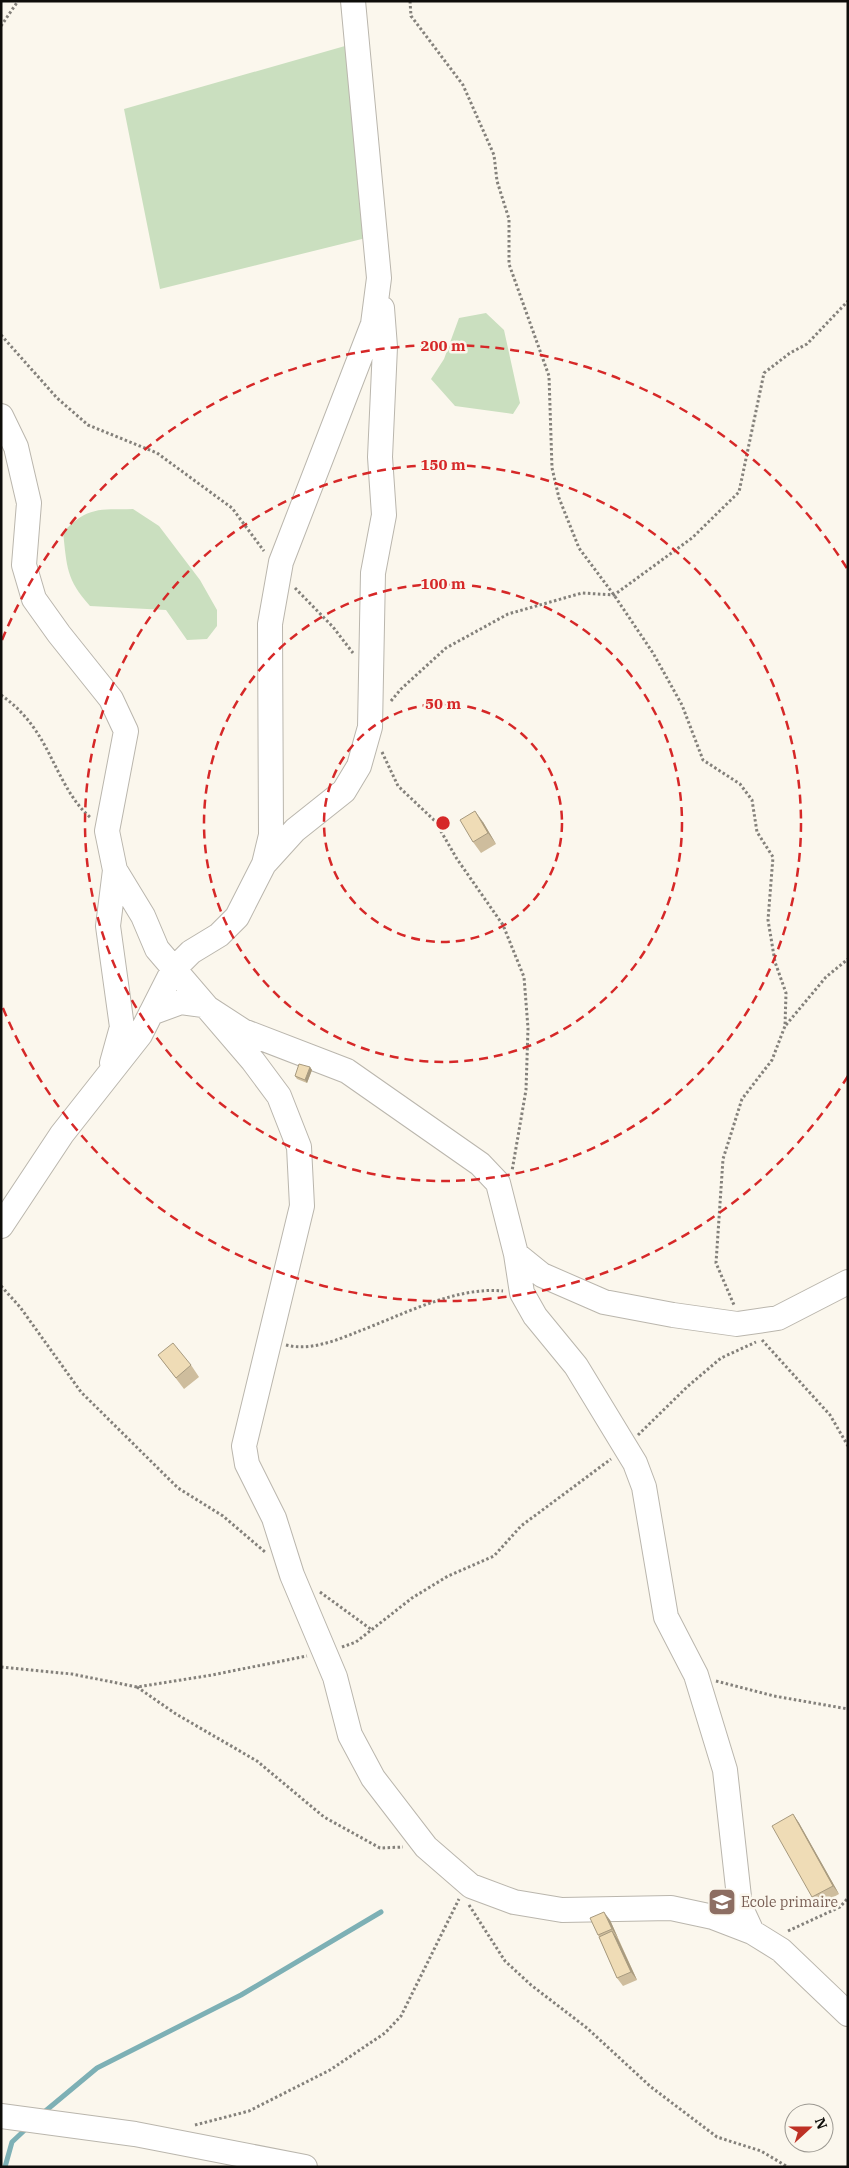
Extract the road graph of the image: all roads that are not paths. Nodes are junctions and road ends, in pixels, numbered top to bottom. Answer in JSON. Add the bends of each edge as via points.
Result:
{"nodes":[{"id":1,"x":353,"y":1,"type":"edge"},
{"id":2,"x":378,"y":278,"type":"junction"},
{"id":3,"x":1,"y":416,"type":"edge"},
{"id":4,"x":264,"y":864,"type":"junction"},
{"id":5,"x":115,"y":870,"type":"junction"},
{"id":6,"x":173,"y":970,"type":"junction"},
{"id":7,"x":204,"y":1005,"type":"junction"},
{"id":8,"x":151,"y":1013,"type":"junction"},
{"id":9,"x":109,"y":1072,"type":"junction"},
{"id":10,"x":1,"y":1226,"type":"edge"},
{"id":11,"x":516,"y":1254,"type":"junction"},
{"id":12,"x":848,"y":1282,"type":"edge"},
{"id":13,"x":759,"y":1937,"type":"junction"},
{"id":14,"x":848,"y":2014,"type":"edge"},
{"id":15,"x":1,"y":2116,"type":"edge"},
{"id":16,"x":305,"y":2167,"type":"edge"}],
"edges":[{"from":1,"to":2,"type":"street"},
{"from":2,"to":4,"type":"street","via":[[373,324],[279,572],[270,624],[272,835]]},
{"from":2,"to":4,"type":"street","via":[[386,347],[380,456],[384,515],[373,573],[370,727],[359,766],[344,791],[295,830]]},
{"from":3,"to":5,"type":"street","via":[[16,447],[29,503],[24,565],[34,599],[111,699],[126,731],[107,831]]},
{"from":4,"to":6,"type":"street","via":[[237,917]]},
{"from":5,"to":6,"type":"street","via":[[143,916],[156,948]]},
{"from":5,"to":9,"type":"street","via":[[108,926],[122,1027]]},
{"from":6,"to":7,"type":"street"},
{"from":6,"to":8,"type":"street"},
{"from":7,"to":8,"type":"street","via":[[181,1002]]},
{"from":7,"to":11,"type":"street","via":[[243,1031],[347,1071],[480,1164],[498,1183]]},
{"from":7,"to":13,"type":"street","via":[[279,1096],[299,1147],[302,1206],[244,1446],[247,1464],[274,1518],[292,1575],[335,1677],[350,1736],[373,1778],[426,1847],[471,1886],[514,1902],[562,1910],[671,1908],[713,1917]]},
{"from":8,"to":9,"type":"street","via":[[140,1035]]},
{"from":9,"to":10,"type":"street","via":[[62,1134]]},
{"from":11,"to":12,"type":"street","via":[[542,1275],[604,1302],[737,1324],[778,1318]]},
{"from":11,"to":13,"type":"street","via":[[522,1293],[535,1316],[576,1366],[626,1447],[644,1486],[666,1617],[696,1676],[725,1770],[740,1906]]},
{"from":13,"to":14,"type":"street","via":[[781,1950]]},
{"from":15,"to":16,"type":"street","via":[[135,2134]]}]}
